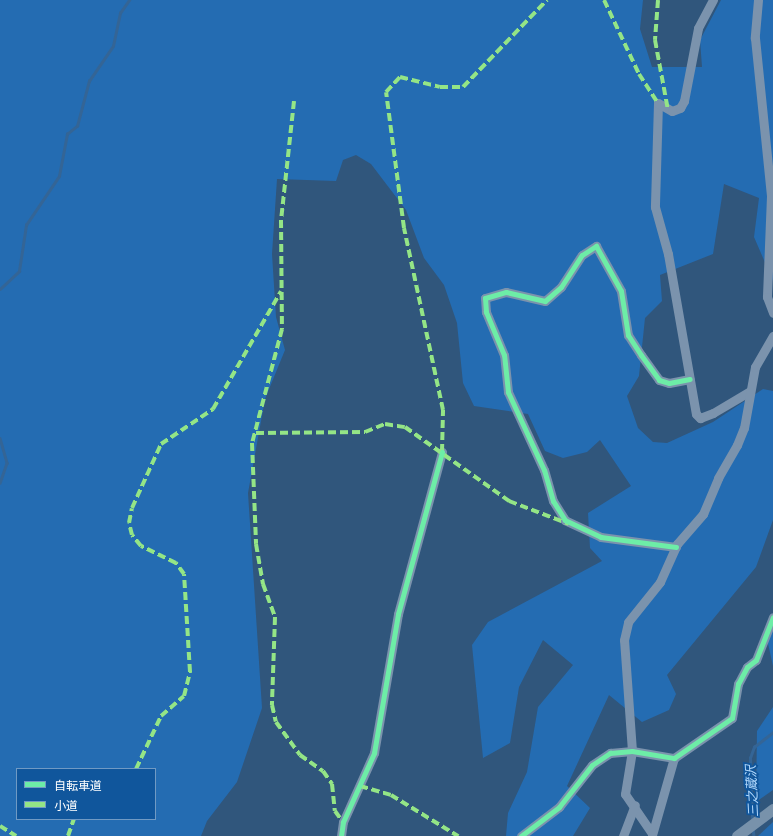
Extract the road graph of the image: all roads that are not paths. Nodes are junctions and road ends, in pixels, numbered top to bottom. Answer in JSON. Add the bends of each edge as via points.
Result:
{"nodes":[{"id":1,"x":713,"y":0,"type":"edge"},
{"id":2,"x":758,"y":0,"type":"edge"},
{"id":3,"x":773,"y":313,"type":"edge"},
{"id":4,"x":773,"y":336,"type":"edge"},
{"id":5,"x":690,"y":379,"type":"junction"},
{"id":6,"x":750,"y":391,"type":"junction"},
{"id":7,"x":442,"y":452,"type":"dead end"},
{"id":8,"x":676,"y":546,"type":"junction"},
{"id":9,"x":773,"y":617,"type":"edge"},
{"id":10,"x":632,"y":751,"type":"junction"},
{"id":11,"x":674,"y":758,"type":"junction"},
{"id":12,"x":635,"y":805,"type":"junction"},
{"id":13,"x":773,"y":808,"type":"edge"},
{"id":14,"x":651,"y":834,"type":"edge"},
{"id":15,"x":341,"y":836,"type":"edge"},
{"id":16,"x":521,"y":836,"type":"edge"},
{"id":17,"x":622,"y":836,"type":"edge"},
{"id":18,"x":737,"y":836,"type":"edge"}],
"edges":[{"from":1,"to":5,"type":"street","via":[[698,28],[684,101],[680,108],[672,111],[658,103],[653,186]]},
{"from":2,"to":3,"type":"street","via":[[755,38],[771,196],[767,297]]},
{"from":4,"to":6,"type":"street","via":[[755,367]]},
{"from":5,"to":6,"type":"street","via":[[696,414],[700,418]]},
{"from":5,"to":8,"type":"street","via":[[669,383],[658,380],[628,335],[621,291],[596,246],[582,255],[561,287],[545,301],[506,292],[485,298],[486,312],[504,354],[508,392],[544,470],[553,501],[565,520],[601,536]]},
{"from":6,"to":8,"type":"street","via":[[738,445],[718,478],[704,514]]},
{"from":7,"to":15,"type":"street","via":[[398,614],[374,753],[343,822]]},
{"from":8,"to":10,"type":"street","via":[[660,582],[628,622],[625,634]]},
{"from":9,"to":11,"type":"street","via":[[756,660],[747,667],[738,684],[732,718]]},
{"from":10,"to":11,"type":"street"},
{"from":10,"to":12,"type":"street","via":[[625,794]]},
{"from":10,"to":16,"type":"street","via":[[610,753],[592,765],[559,807]]},
{"from":11,"to":14,"type":"street"},
{"from":12,"to":14,"type":"street"},
{"from":12,"to":17,"type":"street"},
{"from":13,"to":18,"type":"main road"}]}
